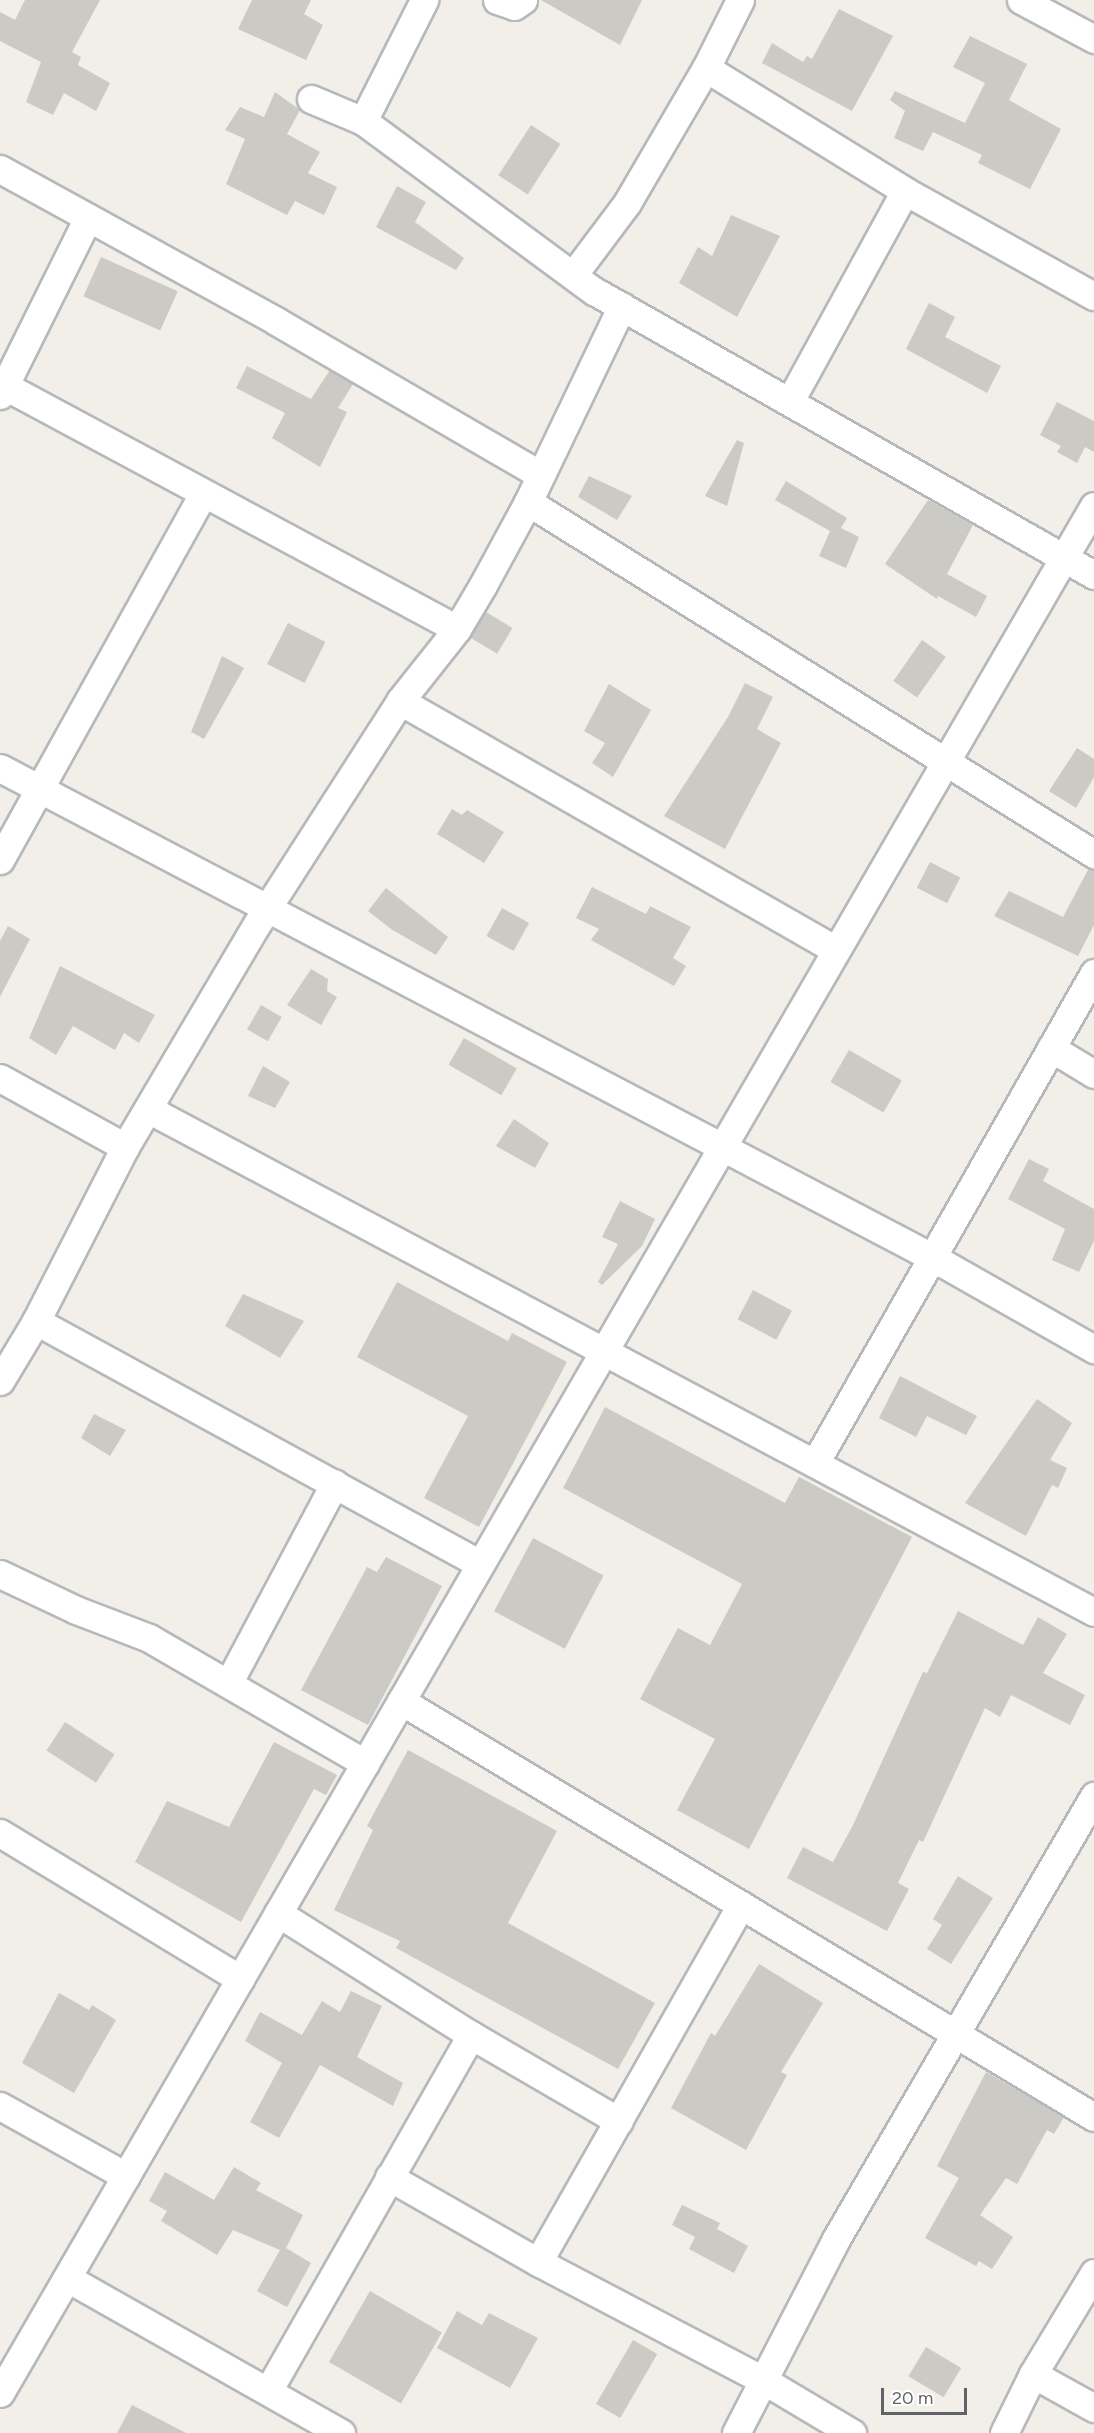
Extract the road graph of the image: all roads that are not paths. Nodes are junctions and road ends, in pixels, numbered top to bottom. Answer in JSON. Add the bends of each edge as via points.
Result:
{"nodes":[{"id":1,"x":424,"y":0,"type":"edge"},
{"id":2,"x":497,"y":0,"type":"edge"},
{"id":3,"x":523,"y":0,"type":"edge"},
{"id":4,"x":740,"y":0,"type":"edge"},
{"id":5,"x":1021,"y":0,"type":"edge"},
{"id":6,"x":1094,"y":39,"type":"edge"},
{"id":7,"x":706,"y":69,"type":"junction"},
{"id":8,"x":311,"y":99,"type":"dead end"},
{"id":9,"x":363,"y":121,"type":"junction"},
{"id":10,"x":0,"y":170,"type":"edge"},
{"id":11,"x":905,"y":191,"type":"junction"},
{"id":12,"x":88,"y":218,"type":"junction"},
{"id":13,"x":573,"y":275,"type":"junction"},
{"id":14,"x":1094,"y":296,"type":"edge"},
{"id":15,"x":622,"y":306,"type":"junction"},
{"id":16,"x":2,"y":390,"type":"edge"},
{"id":17,"x":790,"y":401,"type":"junction"},
{"id":18,"x":541,"y":475,"type":"junction"},
{"id":19,"x":203,"y":494,"type":"junction"},
{"id":20,"x":528,"y":502,"type":"junction"},
{"id":21,"x":1094,"y":506,"type":"edge"},
{"id":22,"x":1063,"y":557,"type":"junction"},
{"id":23,"x":1094,"y":575,"type":"edge"},
{"id":24,"x":457,"y":629,"type":"junction"},
{"id":25,"x":400,"y":701,"type":"junction"},
{"id":26,"x":944,"y":762,"type":"junction"},
{"id":27,"x":0,"y":768,"type":"edge"},
{"id":28,"x":41,"y":789,"type":"junction"},
{"id":29,"x":1094,"y":854,"type":"edge"},
{"id":30,"x":0,"y":860,"type":"edge"},
{"id":31,"x":268,"y":908,"type":"junction"},
{"id":32,"x":836,"y":950,"type":"junction"},
{"id":33,"x":1094,"y":973,"type":"edge"},
{"id":34,"x":1051,"y":1048,"type":"junction"},
{"id":35,"x":1094,"y":1074,"type":"edge"},
{"id":36,"x":0,"y":1078,"type":"edge"},
{"id":37,"x":148,"y":1109,"type":"junction"},
{"id":38,"x":125,"y":1147,"type":"junction"},
{"id":39,"x":723,"y":1147,"type":"junction"},
{"id":40,"x":930,"y":1256,"type":"junction"},
{"id":41,"x":36,"y":1321,"type":"junction"},
{"id":42,"x":1094,"y":1349,"type":"edge"},
{"id":43,"x":606,"y":1351,"type":"junction"},
{"id":44,"x":0,"y":1381,"type":"edge"},
{"id":45,"x":815,"y":1463,"type":"junction"},
{"id":46,"x":335,"y":1483,"type":"junction"},
{"id":47,"x":480,"y":1564,"type":"junction"},
{"id":48,"x":0,"y":1574,"type":"edge"},
{"id":49,"x":1094,"y":1612,"type":"edge"},
{"id":50,"x":229,"y":1682,"type":"junction"},
{"id":51,"x":401,"y":1701,"type":"junction"},
{"id":52,"x":365,"y":1763,"type":"junction"},
{"id":53,"x":1094,"y":1796,"type":"edge"},
{"id":54,"x":0,"y":1833,"type":"edge"},
{"id":55,"x":741,"y":1905,"type":"junction"},
{"id":56,"x":278,"y":1913,"type":"junction"},
{"id":57,"x":240,"y":1979,"type":"junction"},
{"id":58,"x":955,"y":2034,"type":"junction"},
{"id":59,"x":471,"y":2036,"type":"junction"},
{"id":60,"x":0,"y":2106,"type":"edge"},
{"id":61,"x":1094,"y":2117,"type":"edge"},
{"id":62,"x":619,"y":2121,"type":"junction"},
{"id":63,"x":126,"y":2176,"type":"junction"},
{"id":64,"x":389,"y":2177,"type":"junction"},
{"id":65,"x":538,"y":2262,"type":"junction"},
{"id":66,"x":1094,"y":2273,"type":"edge"},
{"id":67,"x":67,"y":2278,"type":"junction"},
{"id":68,"x":1032,"y":2374,"type":"junction"},
{"id":69,"x":763,"y":2380,"type":"junction"},
{"id":70,"x":1,"y":2390,"type":"edge"},
{"id":71,"x":268,"y":2391,"type":"junction"},
{"id":72,"x":1094,"y":2408,"type":"edge"},
{"id":73,"x":341,"y":2433,"type":"edge"},
{"id":74,"x":736,"y":2433,"type":"edge"},
{"id":75,"x":852,"y":2433,"type":"edge"},
{"id":76,"x":1004,"y":2433,"type":"edge"}],
"edges":[{"from":1,"to":9,"type":"street"},
{"from":2,"to":3,"type":"street","via":[[514,6]]},
{"from":4,"to":7,"type":"street"},
{"from":5,"to":6,"type":"street"},
{"from":7,"to":11,"type":"street"},
{"from":7,"to":13,"type":"street","via":[[614,224]]},
{"from":8,"to":9,"type":"street"},
{"from":9,"to":13,"type":"street"},
{"from":10,"to":12,"type":"street"},
{"from":11,"to":14,"type":"street"},
{"from":11,"to":17,"type":"street"},
{"from":12,"to":16,"type":"street"},
{"from":12,"to":18,"type":"street","via":[[417,401]]},
{"from":13,"to":15,"type":"street"},
{"from":15,"to":17,"type":"street"},
{"from":15,"to":18,"type":"street"},
{"from":16,"to":19,"type":"street"},
{"from":17,"to":22,"type":"street"},
{"from":18,"to":20,"type":"street"},
{"from":19,"to":24,"type":"street"},
{"from":19,"to":28,"type":"street"},
{"from":20,"to":24,"type":"street"},
{"from":20,"to":26,"type":"street"},
{"from":21,"to":22,"type":"street"},
{"from":22,"to":23,"type":"street"},
{"from":22,"to":26,"type":"street"},
{"from":24,"to":25,"type":"street"},
{"from":25,"to":31,"type":"street"},
{"from":25,"to":32,"type":"street"},
{"from":26,"to":29,"type":"street"},
{"from":26,"to":32,"type":"street"},
{"from":27,"to":28,"type":"street"},
{"from":28,"to":30,"type":"street"},
{"from":28,"to":31,"type":"street"},
{"from":31,"to":37,"type":"street"},
{"from":31,"to":39,"type":"street"},
{"from":32,"to":39,"type":"street"},
{"from":33,"to":34,"type":"street"},
{"from":34,"to":35,"type":"street"},
{"from":34,"to":40,"type":"street"},
{"from":36,"to":38,"type":"street"},
{"from":37,"to":38,"type":"street"},
{"from":37,"to":43,"type":"street"},
{"from":38,"to":41,"type":"street"},
{"from":39,"to":40,"type":"street"},
{"from":39,"to":43,"type":"street"},
{"from":40,"to":42,"type":"street"},
{"from":40,"to":45,"type":"street"},
{"from":41,"to":44,"type":"street"},
{"from":41,"to":46,"type":"street"},
{"from":43,"to":45,"type":"street"},
{"from":43,"to":47,"type":"street"},
{"from":45,"to":49,"type":"street"},
{"from":46,"to":47,"type":"street"},
{"from":46,"to":50,"type":"street"},
{"from":47,"to":51,"type":"street"},
{"from":48,"to":50,"type":"street","via":[[76,1610],[149,1638]]},
{"from":50,"to":52,"type":"street"},
{"from":51,"to":52,"type":"street"},
{"from":51,"to":55,"type":"street"},
{"from":52,"to":56,"type":"street"},
{"from":53,"to":58,"type":"street"},
{"from":54,"to":57,"type":"street"},
{"from":55,"to":58,"type":"street"},
{"from":55,"to":62,"type":"street"},
{"from":56,"to":57,"type":"street"},
{"from":56,"to":59,"type":"street"},
{"from":57,"to":63,"type":"street"},
{"from":58,"to":61,"type":"street"},
{"from":58,"to":69,"type":"street","via":[[836,2239]]},
{"from":59,"to":62,"type":"street"},
{"from":59,"to":64,"type":"street"},
{"from":60,"to":63,"type":"street"},
{"from":62,"to":65,"type":"street"},
{"from":63,"to":67,"type":"street"},
{"from":64,"to":65,"type":"street"},
{"from":64,"to":71,"type":"street"},
{"from":65,"to":69,"type":"street"},
{"from":66,"to":68,"type":"street"},
{"from":67,"to":70,"type":"street"},
{"from":67,"to":71,"type":"street"},
{"from":68,"to":72,"type":"street"},
{"from":68,"to":76,"type":"street"},
{"from":69,"to":74,"type":"street"},
{"from":69,"to":75,"type":"street"},
{"from":71,"to":73,"type":"street"}]}
